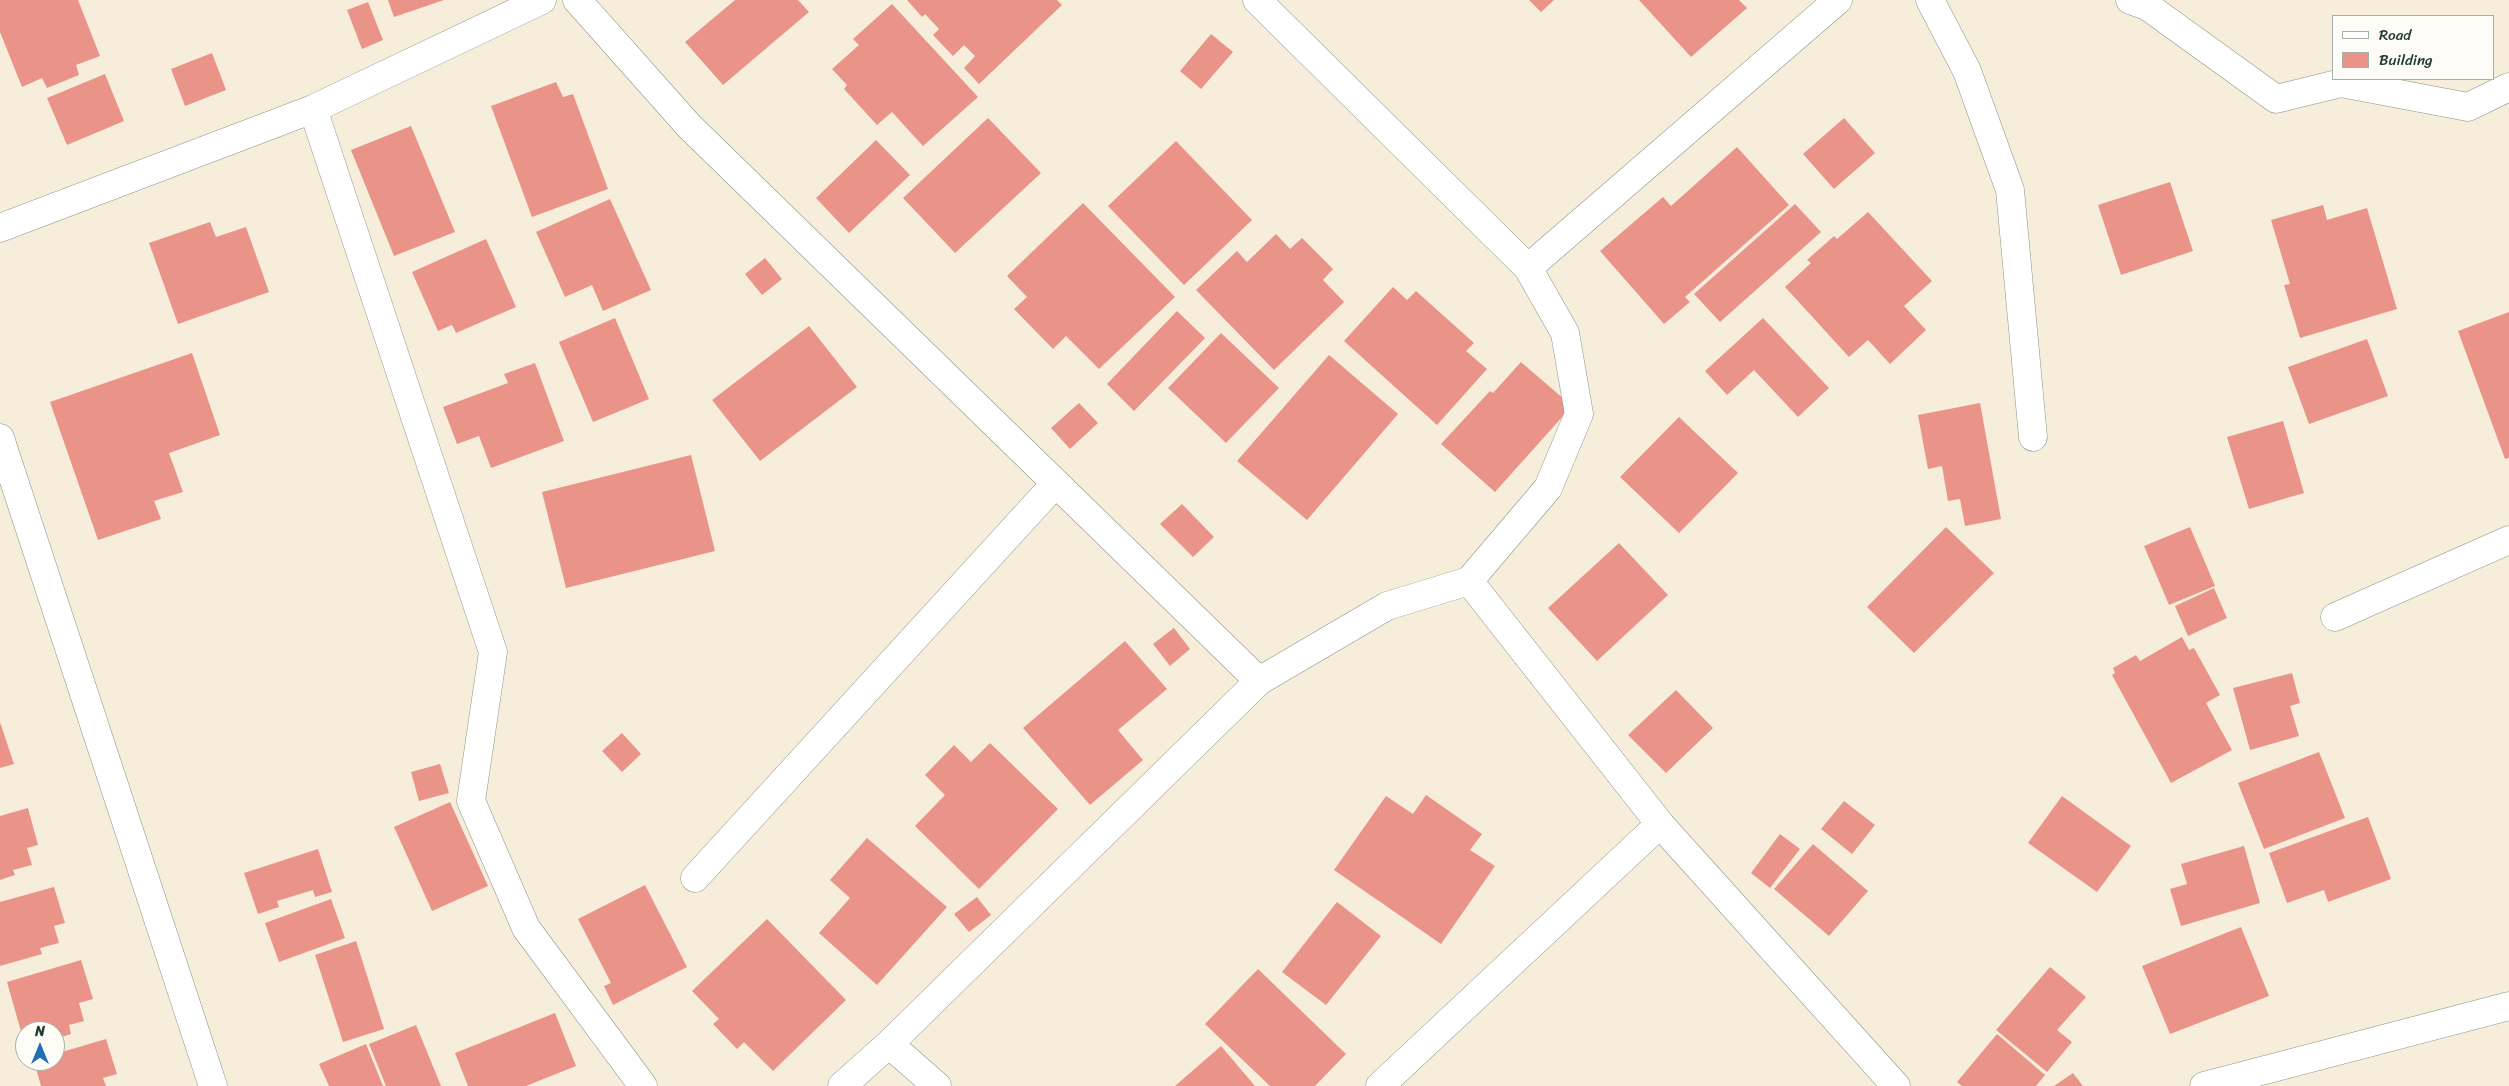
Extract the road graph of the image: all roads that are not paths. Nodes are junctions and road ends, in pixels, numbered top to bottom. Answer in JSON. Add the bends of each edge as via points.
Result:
{"nodes":[{"id":1,"x":542,"y":0,"type":"edge"},
{"id":2,"x":577,"y":0,"type":"edge"},
{"id":3,"x":1256,"y":0,"type":"edge"},
{"id":4,"x":1838,"y":0,"type":"edge"},
{"id":5,"x":1930,"y":0,"type":"edge"},
{"id":6,"x":2130,"y":0,"type":"edge"},
{"id":7,"x":2509,"y":87,"type":"edge"},
{"id":8,"x":313,"y":109,"type":"junction"},
{"id":9,"x":0,"y":228,"type":"edge"},
{"id":10,"x":1528,"y":268,"type":"junction"},
{"id":11,"x":2033,"y":437,"type":"dead end"},
{"id":12,"x":0,"y":438,"type":"edge"},
{"id":13,"x":1056,"y":483,"type":"junction"},
{"id":14,"x":2509,"y":540,"type":"edge"},
{"id":15,"x":1469,"y":581,"type":"junction"},
{"id":16,"x":2335,"y":618,"type":"dead end"},
{"id":17,"x":1259,"y":681,"type":"junction"},
{"id":18,"x":1660,"y":824,"type":"junction"},
{"id":19,"x":694,"y":878,"type":"dead end"},
{"id":20,"x":2509,"y":1006,"type":"edge"},
{"id":21,"x":888,"y":1044,"type":"junction"},
{"id":22,"x":213,"y":1086,"type":"edge"},
{"id":23,"x":643,"y":1086,"type":"edge"},
{"id":24,"x":842,"y":1086,"type":"edge"},
{"id":25,"x":937,"y":1086,"type":"edge"},
{"id":26,"x":1380,"y":1086,"type":"edge"},
{"id":27,"x":1896,"y":1086,"type":"edge"},
{"id":28,"x":2204,"y":1086,"type":"edge"}],
"edges":[{"from":1,"to":8,"type":"street"},
{"from":2,"to":13,"type":"street","via":[[689,126]]},
{"from":3,"to":10,"type":"street"},
{"from":4,"to":10,"type":"street"},
{"from":5,"to":11,"type":"street","via":[[1968,71],[2010,190]]},
{"from":6,"to":7,"type":"street","via":[[2147,6],[2276,99],[2341,83],[2468,107]]},
{"from":8,"to":9,"type":"street"},
{"from":8,"to":23,"type":"street","via":[[493,652],[472,801],[526,928]]},
{"from":10,"to":15,"type":"street","via":[[1565,333],[1579,414],[1548,488]]},
{"from":12,"to":22,"type":"street"},
{"from":13,"to":17,"type":"street"},
{"from":13,"to":19,"type":"street"},
{"from":14,"to":16,"type":"street"},
{"from":15,"to":17,"type":"street","via":[[1387,606]]},
{"from":15,"to":18,"type":"street"},
{"from":17,"to":21,"type":"street"},
{"from":18,"to":26,"type":"street"},
{"from":18,"to":27,"type":"street"},
{"from":20,"to":28,"type":"street"},
{"from":21,"to":24,"type":"street"},
{"from":21,"to":25,"type":"street"}]}
